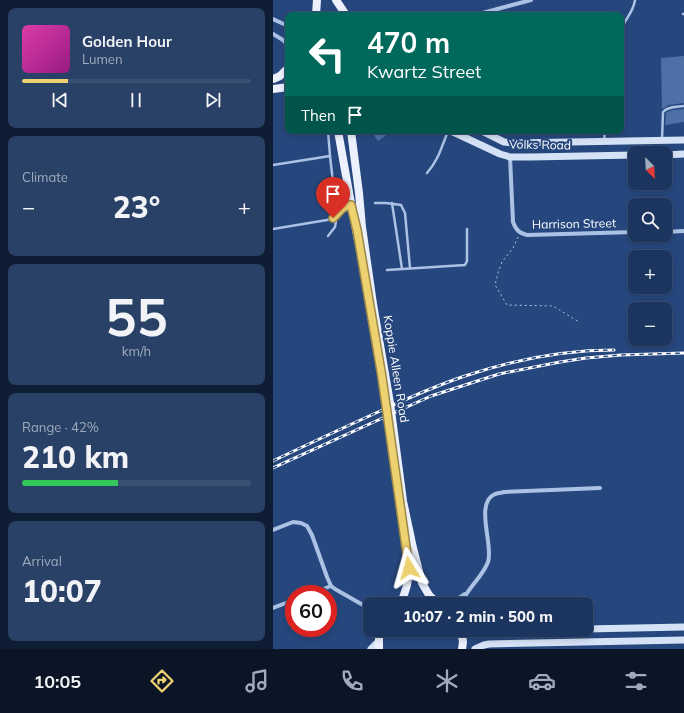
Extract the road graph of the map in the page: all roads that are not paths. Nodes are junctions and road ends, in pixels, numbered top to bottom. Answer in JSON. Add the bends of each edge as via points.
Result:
{"nodes":[{"id":1,"x":317,"y":0,"type":"edge"},
{"id":2,"x":335,"y":0,"type":"edge"},
{"id":3,"x":531,"y":0,"type":"edge"},
{"id":4,"x":635,"y":0,"type":"edge"},
{"id":5,"x":316,"y":12,"type":"edge"},
{"id":6,"x":344,"y":12,"type":"edge"},
{"id":7,"x":486,"y":12,"type":"edge"},
{"id":8,"x":273,"y":19,"type":"edge"},
{"id":9,"x":624,"y":22,"type":"edge"},
{"id":10,"x":285,"y":25,"type":"edge"},
{"id":11,"x":273,"y":34,"type":"edge"},
{"id":12,"x":285,"y":42,"type":"edge"},
{"id":13,"x":285,"y":71,"type":"edge"},
{"id":14,"x":273,"y":79,"type":"edge"},
{"id":15,"x":285,"y":87,"type":"edge"},
{"id":16,"x":273,"y":89,"type":"edge"},
{"id":17,"x":285,"y":92,"type":"edge"},
{"id":18,"x":273,"y":94,"type":"edge"},
{"id":19,"x":684,"y":106,"type":"edge"},
{"id":20,"x":328,"y":134,"type":"edge"},
{"id":21,"x":339,"y":134,"type":"edge"},
{"id":22,"x":351,"y":134,"type":"edge"},
{"id":23,"x":446,"y":134,"type":"edge"},
{"id":24,"x":457,"y":134,"type":"edge"},
{"id":25,"x":488,"y":134,"type":"edge"},
{"id":26,"x":605,"y":134,"type":"edge"},
{"id":27,"x":662,"y":140,"type":"junction"},
{"id":28,"x":684,"y":140,"type":"edge"},
{"id":29,"x":604,"y":141,"type":"junction"},
{"id":30,"x":504,"y":142,"type":"junction"},
{"id":31,"x":513,"y":143,"type":"junction"},
{"id":32,"x":354,"y":150,"type":"junction"},
{"id":33,"x":342,"y":152,"type":"junction"},
{"id":34,"x":500,"y":154,"type":"junction"},
{"id":35,"x":684,"y":154,"type":"edge"},
{"id":36,"x":628,"y":155,"type":"edge"},
{"id":37,"x":672,"y":155,"type":"edge"},
{"id":38,"x":330,"y":156,"type":"junction"},
{"id":39,"x":512,"y":157,"type":"junction"},
{"id":40,"x":273,"y":165,"type":"edge"},
{"id":41,"x":427,"y":174,"type":"dead end"},
{"id":42,"x":375,"y":203,"type":"dead end"},
{"id":43,"x":360,"y":204,"type":"junction"},
{"id":44,"x":392,"y":204,"type":"junction"},
{"id":45,"x":351,"y":205,"type":"junction"},
{"id":46,"x":340,"y":210,"type":"junction"},
{"id":47,"x":337,"y":214,"type":"junction"},
{"id":48,"x":273,"y":229,"type":"edge"},
{"id":49,"x":467,"y":229,"type":"dead end"},
{"id":50,"x":684,"y":231,"type":"edge"},
{"id":51,"x":628,"y":232,"type":"edge"},
{"id":52,"x":672,"y":232,"type":"edge"},
{"id":53,"x":327,"y":236,"type":"dead end"},
{"id":54,"x":410,"y":268,"type":"junction"},
{"id":55,"x":402,"y":269,"type":"junction"},
{"id":56,"x":387,"y":270,"type":"dead end"},
{"id":57,"x":388,"y":403,"type":"junction"},
{"id":58,"x":390,"y":420,"type":"junction"},
{"id":59,"x":600,"y":488,"type":"dead end"},
{"id":60,"x":273,"y":530,"type":"edge"},
{"id":61,"x":331,"y":585,"type":"edge"},
{"id":62,"x":337,"y":589,"type":"edge"},
{"id":63,"x":467,"y":592,"type":"junction"},
{"id":64,"x":404,"y":597,"type":"edge"},
{"id":65,"x":431,"y":597,"type":"edge"},
{"id":66,"x":460,"y":597,"type":"edge"},
{"id":67,"x":464,"y":597,"type":"edge"},
{"id":68,"x":285,"y":603,"type":"edge"},
{"id":69,"x":363,"y":605,"type":"edge"},
{"id":70,"x":273,"y":608,"type":"edge"},
{"id":71,"x":684,"y":627,"type":"edge"},
{"id":72,"x":609,"y":628,"type":"junction"},
{"id":73,"x":593,"y":629,"type":"edge"},
{"id":74,"x":462,"y":637,"type":"edge"},
{"id":75,"x":532,"y":637,"type":"edge"},
{"id":76,"x":379,"y":638,"type":"edge"},
{"id":77,"x":684,"y":640,"type":"edge"},
{"id":78,"x":610,"y":642,"type":"junction"},
{"id":79,"x":532,"y":643,"type":"junction"},
{"id":80,"x":371,"y":649,"type":"edge"},
{"id":81,"x":462,"y":649,"type":"edge"},
{"id":82,"x":475,"y":649,"type":"edge"}],
"edges":[{"from":1,"to":5,"type":"main road"},
{"from":2,"to":6,"type":"main road"},
{"from":3,"to":7,"type":"street"},
{"from":4,"to":9,"type":"lane"},
{"from":8,"to":10,"type":"street"},
{"from":11,"to":12,"type":"street"},
{"from":13,"to":14,"type":"main road"},
{"from":15,"to":16,"type":"main road"},
{"from":17,"to":18,"type":"main road"},
{"from":19,"to":27,"type":"lane","via":[[665,109],[663,112]]},
{"from":20,"to":38,"type":"lane"},
{"from":21,"to":33,"type":"main road","name":"Koppie Alleen Road"},
{"from":22,"to":32,"type":"main road","name":"Koppie Alleen Road"},
{"from":23,"to":41,"type":"lane","via":[[437,159]]},
{"from":24,"to":34,"type":"street","name":"Volks Road"},
{"from":25,"to":30,"type":"street","name":"Volks Road"},
{"from":26,"to":29,"type":"lane"},
{"from":27,"to":28,"type":"street","name":"Volks Road"},
{"from":27,"to":29,"type":"street","name":"Volks Road"},
{"from":29,"to":31,"type":"street","name":"Volks Road"},
{"from":30,"to":31,"type":"street","name":"Volks Road"},
{"from":30,"to":34,"type":"street","via":[[499,144]]},
{"from":31,"to":39,"type":"street","via":[[519,149],[518,154]]},
{"from":32,"to":33,"type":"lane"},
{"from":32,"to":43,"type":"main road","name":"Koppie Alleen Road"},
{"from":33,"to":45,"type":"main road","name":"Koppie Alleen Road"},
{"from":34,"to":39,"type":"street","name":"Volks Road"},
{"from":35,"to":37,"type":"street"},
{"from":36,"to":39,"type":"street","name":"Volks Road"},
{"from":38,"to":40,"type":"lane"},
{"from":38,"to":46,"type":"lane","via":[[335,199]]},
{"from":39,"to":51,"type":"street","name":"Harrison Street","via":[[513,222],[520,233],[527,235]]},
{"from":42,"to":44,"type":"lane"},
{"from":43,"to":45,"type":"lane"},
{"from":43,"to":57,"type":"main road","name":"Koppie Alleen Road"},
{"from":44,"to":54,"type":"lane","via":[[401,204],[405,213]]},
{"from":44,"to":55,"type":"lane"},
{"from":45,"to":46,"type":"lane"},
{"from":45,"to":57,"type":"main road","name":"Koppie Alleen Road"},
{"from":46,"to":47,"type":"lane"},
{"from":47,"to":48,"type":"lane","via":[[327,220]]},
{"from":47,"to":53,"type":"lane","via":[[335,227]]},
{"from":49,"to":54,"type":"lane","via":[[465,264]]},
{"from":50,"to":52,"type":"street"},
{"from":54,"to":55,"type":"lane"},
{"from":55,"to":56,"type":"lane"},
{"from":57,"to":58,"type":"main road","name":"Koppie Alleen Road"},
{"from":58,"to":64,"type":"main road","name":"Koppie Alleen Road","via":[[409,568],[409,583]]},
{"from":58,"to":65,"type":"main road","name":"Koppie Alleen Road","via":[[403,501],[418,568],[422,583]]},
{"from":59,"to":63,"type":"street","via":[[504,492],[494,495],[488,500],[486,507],[488,561],[484,571]]},
{"from":60,"to":61,"type":"street","via":[[293,522],[309,528]]},
{"from":62,"to":69,"type":"street"},
{"from":63,"to":66,"type":"street"},
{"from":63,"to":67,"type":"street"},
{"from":68,"to":70,"type":"street"},
{"from":71,"to":72,"type":"street"},
{"from":72,"to":73,"type":"street"},
{"from":72,"to":78,"type":"street"},
{"from":74,"to":81,"type":"main road"},
{"from":75,"to":79,"type":"street"},
{"from":76,"to":80,"type":"street"},
{"from":77,"to":78,"type":"street"},
{"from":78,"to":79,"type":"street"},
{"from":79,"to":82,"type":"street","via":[[489,644]]}]}
